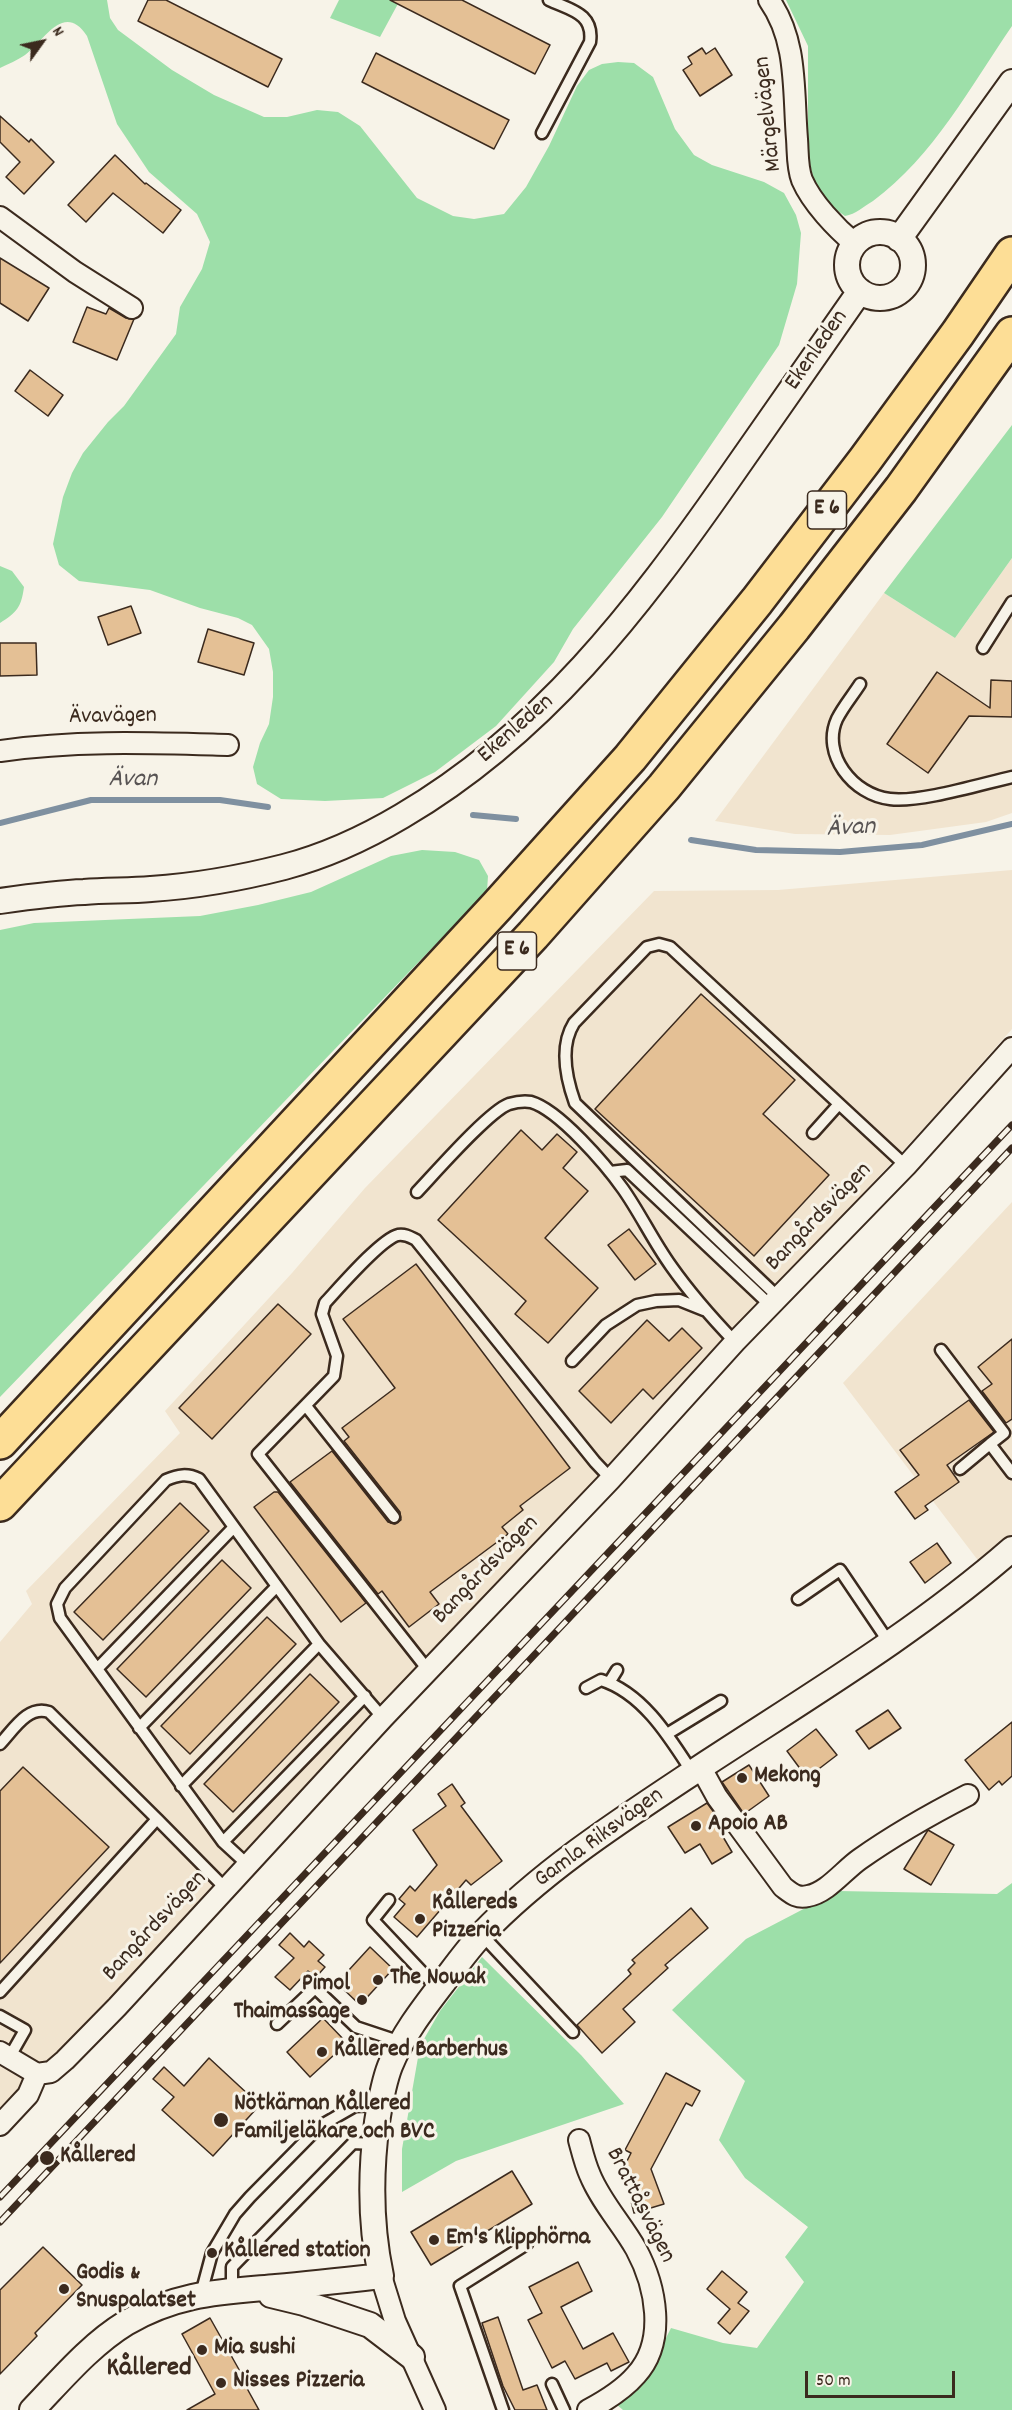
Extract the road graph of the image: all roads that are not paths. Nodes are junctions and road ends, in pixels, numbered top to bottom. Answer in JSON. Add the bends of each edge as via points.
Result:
{"nodes":[{"id":1,"x":549,"y":0,"type":"edge"},
{"id":2,"x":769,"y":0,"type":"edge"},
{"id":3,"x":1012,"y":82,"type":"edge"},
{"id":4,"x":542,"y":133,"type":"dead end"},
{"id":5,"x":0,"y":216,"type":"edge"},
{"id":6,"x":899,"y":238,"type":"junction"},
{"id":7,"x":855,"y":244,"type":"junction"},
{"id":8,"x":1012,"y":254,"type":"edge"},
{"id":9,"x":860,"y":291,"type":"junction"},
{"id":10,"x":132,"y":308,"type":"dead end"},
{"id":11,"x":1012,"y":334,"type":"edge"},
{"id":12,"x":1012,"y":602,"type":"edge"},
{"id":13,"x":982,"y":648,"type":"dead end"},
{"id":14,"x":860,"y":684,"type":"dead end"},
{"id":15,"x":228,"y":745,"type":"dead end"},
{"id":16,"x":0,"y":751,"type":"edge"},
{"id":17,"x":1012,"y":777,"type":"edge"},
{"id":18,"x":0,"y":902,"type":"edge"},
{"id":19,"x":1012,"y":1048,"type":"edge"},
{"id":20,"x":839,"y":1104,"type":"junction"},
{"id":21,"x":813,"y":1132,"type":"dead end"},
{"id":22,"x":906,"y":1166,"type":"junction"},
{"id":23,"x":610,"y":1172,"type":"junction"},
{"id":24,"x":417,"y":1192,"type":"dead end"},
{"id":25,"x":775,"y":1302,"type":"junction"},
{"id":26,"x":705,"y":1311,"type":"junction"},
{"id":27,"x":735,"y":1342,"type":"junction"},
{"id":28,"x":941,"y":1350,"type":"dead end"},
{"id":29,"x":572,"y":1361,"type":"dead end"},
{"id":30,"x":306,"y":1406,"type":"junction"},
{"id":31,"x":0,"y":1442,"type":"edge"},
{"id":32,"x":990,"y":1444,"type":"junction"},
{"id":33,"x":960,"y":1469,"type":"dead end"},
{"id":34,"x":1012,"y":1473,"type":"edge"},
{"id":35,"x":611,"y":1479,"type":"junction"},
{"id":36,"x":0,"y":1504,"type":"edge"},
{"id":37,"x":394,"y":1517,"type":"dead end"},
{"id":38,"x":234,"y":1527,"type":"junction"},
{"id":39,"x":1012,"y":1549,"type":"edge"},
{"id":40,"x":277,"y":1586,"type":"junction"},
{"id":41,"x":798,"y":1599,"type":"dead end"},
{"id":42,"x":319,"y":1644,"type":"junction"},
{"id":43,"x":890,"y":1644,"type":"junction"},
{"id":44,"x":97,"y":1669,"type":"junction"},
{"id":45,"x":428,"y":1670,"type":"junction"},
{"id":46,"x":616,"y":1671,"type":"dead end"},
{"id":47,"x":609,"y":1683,"type":"junction"},
{"id":48,"x":586,"y":1688,"type":"dead end"},
{"id":49,"x":365,"y":1696,"type":"junction"},
{"id":50,"x":722,"y":1701,"type":"dead end"},
{"id":51,"x":383,"y":1718,"type":"junction"},
{"id":52,"x":140,"y":1728,"type":"junction"},
{"id":53,"x":667,"y":1734,"type":"junction"},
{"id":54,"x":0,"y":1744,"type":"edge"},
{"id":55,"x":697,"y":1770,"type":"junction"},
{"id":56,"x":181,"y":1786,"type":"junction"},
{"id":57,"x":968,"y":1795,"type":"dead end"},
{"id":58,"x":157,"y":1819,"type":"junction"},
{"id":59,"x":223,"y":1842,"type":"junction"},
{"id":60,"x":248,"y":1865,"type":"junction"},
{"id":61,"x":226,"y":1889,"type":"junction"},
{"id":62,"x":389,"y":1900,"type":"dead end"},
{"id":63,"x":482,"y":1935,"type":"junction"},
{"id":64,"x":438,"y":1989,"type":"junction"},
{"id":65,"x":0,"y":1992,"type":"edge"},
{"id":66,"x":0,"y":2016,"type":"edge"},
{"id":67,"x":277,"y":2024,"type":"dead end"},
{"id":68,"x":573,"y":2032,"type":"dead end"},
{"id":69,"x":401,"y":2042,"type":"junction"},
{"id":70,"x":5,"y":2055,"type":"edge"},
{"id":71,"x":37,"y":2074,"type":"junction"},
{"id":72,"x":380,"y":2105,"type":"junction"},
{"id":73,"x":0,"y":2125,"type":"edge"},
{"id":74,"x":579,"y":2140,"type":"dead end"},
{"id":75,"x":374,"y":2144,"type":"junction"},
{"id":76,"x":527,"y":2244,"type":"dead end"},
{"id":77,"x":381,"y":2276,"type":"junction"},
{"id":78,"x":243,"y":2289,"type":"junction"},
{"id":79,"x":201,"y":2294,"type":"junction"},
{"id":80,"x":412,"y":2357,"type":"junction"},
{"id":81,"x":552,"y":2384,"type":"dead end"},
{"id":82,"x":32,"y":2410,"type":"edge"},
{"id":83,"x":435,"y":2410,"type":"edge"},
{"id":84,"x":503,"y":2410,"type":"edge"},
{"id":85,"x":564,"y":2410,"type":"edge"},
{"id":86,"x":588,"y":2410,"type":"edge"}],
"edges":[{"from":1,"to":4,"type":"lane","via":[[581,15],[592,31],[590,42]]},
{"from":2,"to":7,"type":"street","name":"Märgelvägen","via":[[790,48],[802,179],[811,196]]},
{"from":3,"to":6,"type":"street"},
{"from":5,"to":10,"type":"street","via":[[75,272]]},
{"from":6,"to":7,"type":"street","via":[[871,234]]},
{"from":6,"to":9,"type":"street","name":"Ekenleden","via":[[912,255],[911,276],[906,285],[890,297],[869,296]]},
{"from":7,"to":9,"type":"street","name":"Ekenleden","via":[[848,274]]},
{"from":8,"to":31,"type":"highway","number":"E 6","via":[[865,460],[630,758]]},
{"from":9,"to":18,"type":"street","name":"Ekenleden","via":[[670,563],[623,623],[566,688],[465,775],[376,831],[286,867],[203,884]]},
{"from":11,"to":36,"type":"highway","number":"E 6","via":[[894,498],[664,787],[533,935]]},
{"from":12,"to":13,"type":"lane"},
{"from":14,"to":17,"type":"lane","via":[[837,719],[833,740],[839,764],[861,789],[889,800],[915,798]]},
{"from":15,"to":16,"type":"street","name":"Ävavägen","via":[[89,743]]},
{"from":19,"to":22,"type":"street","name":"Bangårdsvägen"},
{"from":20,"to":21,"type":"lane"},
{"from":20,"to":22,"type":"lane"},
{"from":20,"to":25,"type":"lane","via":[[670,947],[659,944],[647,947],[634,959],[568,1033],[568,1083],[575,1103]]},
{"from":22,"to":25,"type":"street","name":"Bangårdsvägen"},
{"from":23,"to":24,"type":"lane","via":[[552,1114],[529,1102],[518,1102],[497,1110]]},
{"from":23,"to":25,"type":"lane","via":[[627,1170]]},
{"from":23,"to":26,"type":"lane"},
{"from":25,"to":27,"type":"street","name":"Bangårdsvägen"},
{"from":26,"to":27,"type":"lane"},
{"from":26,"to":29,"type":"lane","via":[[680,1300],[637,1305],[606,1325]]},
{"from":27,"to":35,"type":"street","name":"Bangårdsvägen"},
{"from":28,"to":32,"type":"lane","via":[[1004,1433]]},
{"from":30,"to":35,"type":"lane","via":[[334,1376],[337,1356],[322,1314],[325,1303],[380,1247],[395,1236],[406,1235],[416,1240]]},
{"from":30,"to":37,"type":"lane"},
{"from":30,"to":45,"type":"lane","via":[[258,1454]]},
{"from":32,"to":33,"type":"lane"},
{"from":32,"to":34,"type":"lane"},
{"from":35,"to":45,"type":"street","name":"Bangårdsvägen"},
{"from":38,"to":40,"type":"lane"},
{"from":38,"to":44,"type":"lane"},
{"from":38,"to":44,"type":"lane","via":[[199,1479],[177,1475],[166,1480],[65,1588],[57,1604],[60,1618]]},
{"from":39,"to":43,"type":"street","name":"Gamla Riksvägen"},
{"from":40,"to":42,"type":"lane"},
{"from":40,"to":52,"type":"lane"},
{"from":41,"to":43,"type":"lane","via":[[840,1570]]},
{"from":42,"to":49,"type":"lane"},
{"from":42,"to":56,"type":"lane"},
{"from":43,"to":55,"type":"street","name":"Gamla Riksvägen"},
{"from":44,"to":52,"type":"lane"},
{"from":45,"to":51,"type":"street","name":"Bangårdsvägen"},
{"from":46,"to":47,"type":"lane"},
{"from":47,"to":48,"type":"lane","via":[[601,1680]]},
{"from":47,"to":53,"type":"lane","via":[[643,1708]]},
{"from":49,"to":51,"type":"lane"},
{"from":49,"to":59,"type":"lane"},
{"from":50,"to":53,"type":"lane"},
{"from":51,"to":60,"type":"street","name":"Bangårdsvägen"},
{"from":52,"to":56,"type":"lane"},
{"from":53,"to":55,"type":"lane"},
{"from":54,"to":58,"type":"lane","via":[[32,1710],[50,1712]]},
{"from":55,"to":57,"type":"street","via":[[776,1879],[796,1897],[822,1890],[894,1836]]},
{"from":55,"to":63,"type":"street","name":"Gamla Riksvägen","via":[[550,1873]]},
{"from":56,"to":59,"type":"lane"},
{"from":58,"to":61,"type":"lane"},
{"from":58,"to":65,"type":"lane"},
{"from":59,"to":60,"type":"lane"},
{"from":60,"to":61,"type":"street","name":"Bangårdsvägen"},
{"from":61,"to":71,"type":"street","name":"Bangårdsvägen","via":[[65,2060],[51,2072]]},
{"from":62,"to":64,"type":"lane","via":[[373,1920]]},
{"from":63,"to":64,"type":"street","name":"Gamla Riksvägen"},
{"from":63,"to":68,"type":"lane"},
{"from":64,"to":69,"type":"street","name":"Gamla Riksvägen"},
{"from":66,"to":70,"type":"lane","via":[[26,2030]]},
{"from":67,"to":69,"type":"lane","via":[[315,1988],[356,2026]]},
{"from":69,"to":72,"type":"street","name":"Gamla Riksvägen","via":[[388,2070]]},
{"from":70,"to":71,"type":"street"},
{"from":71,"to":73,"type":"street","via":[[28,2095]]},
{"from":72,"to":75,"type":"street","name":"Gamla Riksvägen"},
{"from":72,"to":79,"type":"lane","via":[[356,2106],[320,2126],[250,2197],[212,2253]]},
{"from":74,"to":86,"type":"street","name":"Brattåsvägen","via":[[603,2201],[636,2250],[653,2289],[654,2307],[651,2347],[637,2374],[611,2398]]},
{"from":75,"to":77,"type":"street","name":"Gamla Riksvägen","via":[[371,2195]]},
{"from":75,"to":78,"type":"lane","via":[[353,2143],[232,2267]]},
{"from":76,"to":84,"type":"lane","via":[[460,2286]]},
{"from":77,"to":78,"type":"street"},
{"from":77,"to":80,"type":"street","via":[[395,2321]]},
{"from":78,"to":79,"type":"street"},
{"from":78,"to":80,"type":"street","via":[[339,2313],[370,2325]]},
{"from":79,"to":82,"type":"street","via":[[157,2307],[116,2330]]},
{"from":80,"to":83,"type":"street"},
{"from":81,"to":85,"type":"lane"}]}
